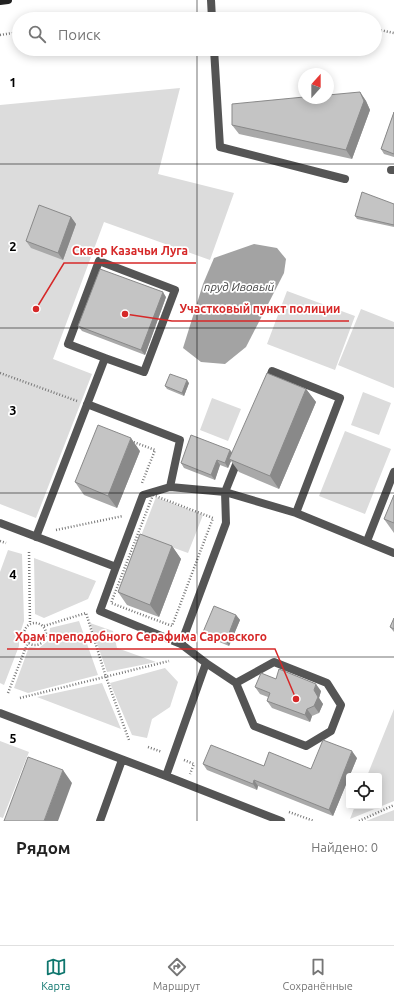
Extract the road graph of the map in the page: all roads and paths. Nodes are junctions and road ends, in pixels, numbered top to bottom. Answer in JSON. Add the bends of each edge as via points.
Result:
{"nodes":[{"id":1,"x":8,"y":0,"type":"edge"},
{"id":2,"x":211,"y":0,"type":"edge"},
{"id":3,"x":0,"y":1,"type":"edge"},
{"id":4,"x":212,"y":12,"type":"edge"},
{"id":5,"x":382,"y":30,"type":"edge"},
{"id":6,"x":12,"y":33,"type":"edge"},
{"id":7,"x":394,"y":33,"type":"edge"},
{"id":8,"x":0,"y":35,"type":"edge"},
{"id":9,"x":214,"y":56,"type":"edge"},
{"id":10,"x":345,"y":180,"type":"dead end"},
{"id":11,"x":104,"y":358,"type":"junction"},
{"id":12,"x":0,"y":373,"type":"edge"},
{"id":13,"x":264,"y":393,"type":"edge"},
{"id":14,"x":87,"y":404,"type":"junction"},
{"id":15,"x":127,"y":439,"type":"edge"},
{"id":16,"x":242,"y":450,"type":"edge"},
{"id":17,"x":394,"y":472,"type":"edge"},
{"id":18,"x":141,"y":486,"type":"dead end"},
{"id":19,"x":170,"y":487,"type":"junction"},
{"id":20,"x":225,"y":492,"type":"junction"},
{"id":21,"x":296,"y":513,"type":"junction"},
{"id":22,"x":131,"y":515,"type":"dead end"},
{"id":23,"x":0,"y":524,"type":"edge"},
{"id":24,"x":54,"y":524,"type":"dead end"},
{"id":25,"x":36,"y":537,"type":"junction"},
{"id":26,"x":367,"y":540,"type":"junction"},
{"id":27,"x":0,"y":541,"type":"edge"},
{"id":28,"x":6,"y":543,"type":"dead end"},
{"id":29,"x":29,"y":552,"type":"dead end"},
{"id":30,"x":394,"y":553,"type":"edge"},
{"id":31,"x":116,"y":567,"type":"junction"},
{"id":32,"x":111,"y":603,"type":"joint"},
{"id":33,"x":30,"y":624,"type":"junction"},
{"id":34,"x":44,"y":626,"type":"junction"},
{"id":35,"x":28,"y":642,"type":"junction"},
{"id":36,"x":181,"y":644,"type":"junction"},
{"id":37,"x":169,"y":661,"type":"dead end"},
{"id":38,"x":206,"y":663,"type":"junction"},
{"id":39,"x":106,"y":677,"type":"junction"},
{"id":40,"x":236,"y":683,"type":"junction"},
{"id":41,"x":8,"y":693,"type":"dead end"},
{"id":42,"x":20,"y":698,"type":"dead end"},
{"id":43,"x":0,"y":713,"type":"edge"},
{"id":44,"x":129,"y":740,"type":"dead end"},
{"id":45,"x":148,"y":747,"type":"dead end"},
{"id":46,"x":173,"y":756,"type":"junction"},
{"id":47,"x":122,"y":760,"type":"junction"},
{"id":48,"x":166,"y":776,"type":"junction"},
{"id":49,"x":197,"y":777,"type":"dead end"},
{"id":50,"x":394,"y":805,"type":"edge"},
{"id":51,"x":284,"y":810,"type":"dead end"},
{"id":52,"x":100,"y":821,"type":"edge"},
{"id":53,"x":281,"y":821,"type":"edge"},
{"id":54,"x":314,"y":821,"type":"edge"},
{"id":55,"x":359,"y":821,"type":"edge"}],
"edges":[{"from":1,"to":3,"type":"main road"},
{"from":2,"to":4,"type":"lane"},
{"from":5,"to":7,"type":"path"},
{"from":6,"to":8,"type":"path"},
{"from":9,"to":10,"type":"lane","via":[[220,147]]},
{"from":11,"to":11,"type":"lane","via":[[68,344],[99,261],[175,290],[144,372]]},
{"from":11,"to":14,"type":"lane"},
{"from":12,"to":14,"type":"path"},
{"from":13,"to":21,"type":"lane","via":[[272,371],[340,398]]},
{"from":14,"to":19,"type":"lane","via":[[180,440]]},
{"from":14,"to":25,"type":"lane"},
{"from":15,"to":18,"type":"path","via":[[155,450]]},
{"from":16,"to":20,"type":"lane"},
{"from":17,"to":26,"type":"lane"},
{"from":19,"to":20,"type":"lane"},
{"from":19,"to":31,"type":"lane","via":[[144,495]]},
{"from":20,"to":21,"type":"lane"},
{"from":20,"to":36,"type":"lane","via":[[226,523]]},
{"from":21,"to":26,"type":"lane"},
{"from":22,"to":24,"type":"path","via":[[51,531]]},
{"from":23,"to":25,"type":"lane"},
{"from":25,"to":31,"type":"lane"},
{"from":26,"to":30,"type":"lane"},
{"from":27,"to":28,"type":"path"},
{"from":29,"to":33,"type":"path"},
{"from":31,"to":36,"type":"lane","via":[[100,611]]},
{"from":32,"to":32,"type":"path","via":[[153,495],[213,518],[172,626]]},
{"from":33,"to":34,"type":"path","via":[[38,623]]},
{"from":33,"to":35,"type":"path","via":[[24,632]]},
{"from":34,"to":35,"type":"path","via":[[47,634],[44,641],[38,644]]},
{"from":34,"to":39,"type":"path","via":[[86,613]]},
{"from":35,"to":41,"type":"path"},
{"from":36,"to":38,"type":"lane"},
{"from":37,"to":39,"type":"path"},
{"from":38,"to":40,"type":"lane"},
{"from":38,"to":46,"type":"lane"},
{"from":39,"to":42,"type":"path"},
{"from":39,"to":44,"type":"path"},
{"from":40,"to":40,"type":"lane","via":[[254,726],[306,746],[331,731],[341,705],[327,683],[274,662]]},
{"from":43,"to":47,"type":"lane"},
{"from":45,"to":46,"type":"path"},
{"from":46,"to":48,"type":"lane"},
{"from":46,"to":49,"type":"path","via":[[194,764],[190,774]]},
{"from":47,"to":48,"type":"lane"},
{"from":47,"to":52,"type":"lane"},
{"from":48,"to":53,"type":"lane"},
{"from":50,"to":55,"type":"path"},
{"from":51,"to":54,"type":"path"}]}
